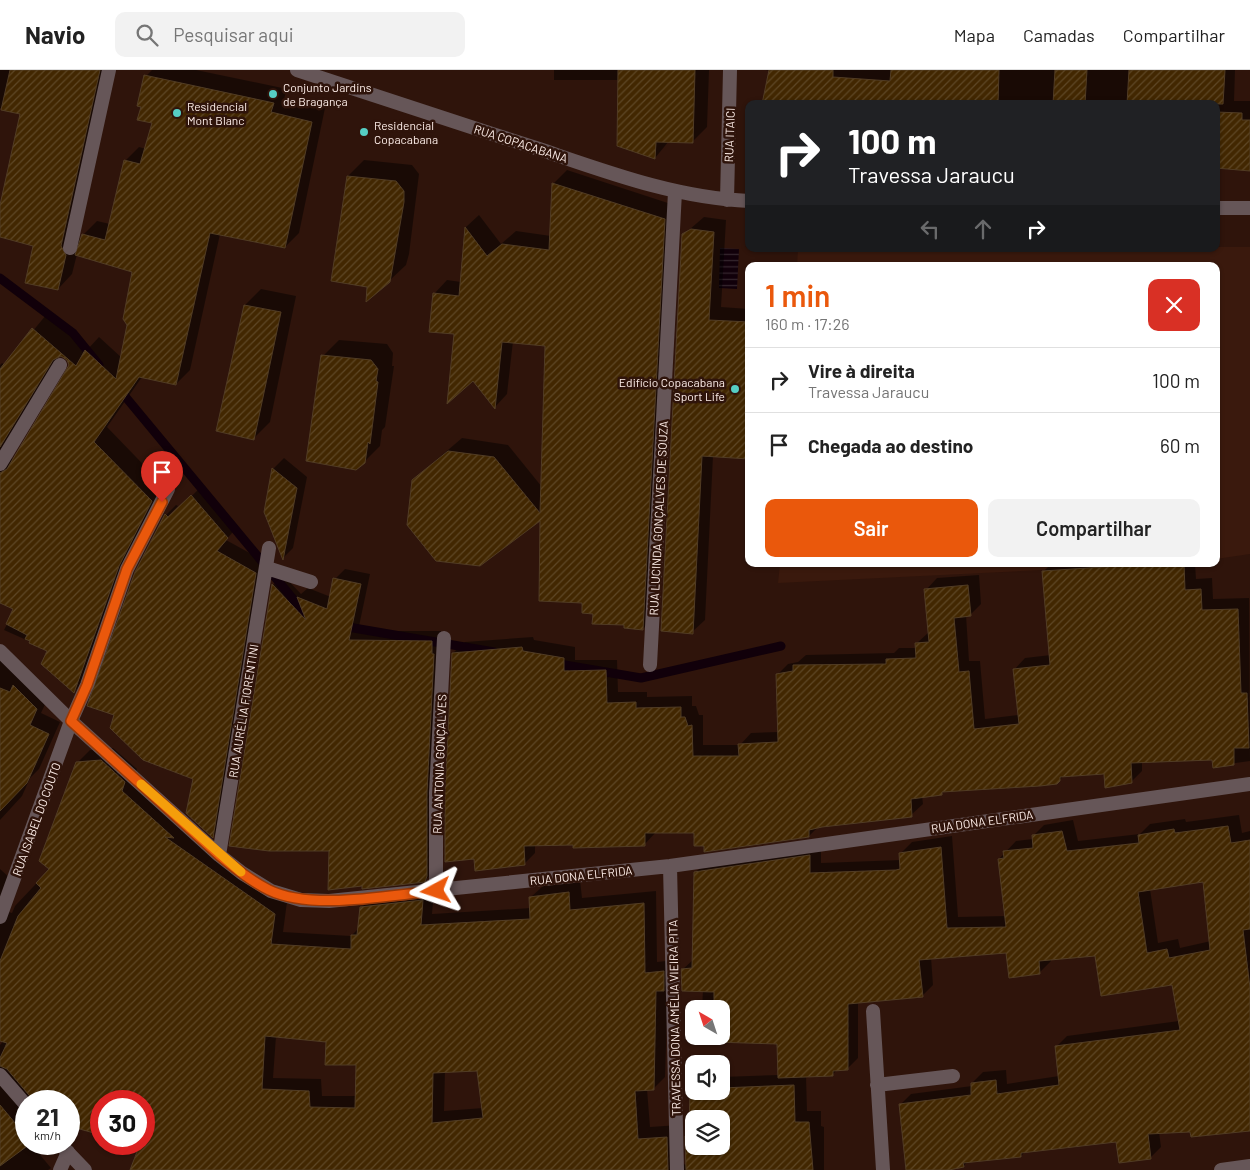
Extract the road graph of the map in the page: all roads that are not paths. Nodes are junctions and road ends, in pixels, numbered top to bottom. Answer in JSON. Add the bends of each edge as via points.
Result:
{"nodes":[{"id":1,"x":109,"y":70,"type":"edge"},
{"id":2,"x":297,"y":70,"type":"edge"},
{"id":3,"x":730,"y":70,"type":"edge"},
{"id":4,"x":675,"y":192,"type":"junction"},
{"id":5,"x":727,"y":200,"type":"junction"},
{"id":6,"x":745,"y":201,"type":"edge"},
{"id":7,"x":1220,"y":208,"type":"edge"},
{"id":8,"x":1250,"y":208,"type":"edge"},
{"id":9,"x":70,"y":248,"type":"dead end"},
{"id":10,"x":60,"y":365,"type":"dead end"},
{"id":11,"x":0,"y":464,"type":"edge"},
{"id":12,"x":168,"y":489,"type":"dead end"},
{"id":13,"x":269,"y":548,"type":"dead end"},
{"id":14,"x":267,"y":568,"type":"junction"},
{"id":15,"x":311,"y":582,"type":"dead end"},
{"id":16,"x":444,"y":638,"type":"dead end"},
{"id":17,"x":0,"y":651,"type":"edge"},
{"id":18,"x":650,"y":665,"type":"dead end"},
{"id":19,"x":71,"y":721,"type":"junction"},
{"id":20,"x":1250,"y":784,"type":"edge"},
{"id":21,"x":219,"y":855,"type":"junction"},
{"id":22,"x":670,"y":866,"type":"junction"},
{"id":23,"x":436,"y":891,"type":"junction"},
{"id":24,"x":0,"y":917,"type":"edge"},
{"id":25,"x":873,"y":1011,"type":"dead end"},
{"id":26,"x":0,"y":1075,"type":"edge"},
{"id":27,"x":953,"y":1076,"type":"dead end"},
{"id":28,"x":878,"y":1085,"type":"junction"},
{"id":29,"x":15,"y":1092,"type":"edge"},
{"id":30,"x":63,"y":1155,"type":"edge"},
{"id":31,"x":71,"y":1155,"type":"edge"},
{"id":32,"x":1250,"y":1166,"type":"edge"},
{"id":33,"x":60,"y":1170,"type":"edge"},
{"id":34,"x":85,"y":1170,"type":"edge"},
{"id":35,"x":677,"y":1170,"type":"edge"},
{"id":36,"x":883,"y":1170,"type":"edge"},
{"id":37,"x":1221,"y":1170,"type":"edge"}],
"edges":[{"from":1,"to":9,"type":"street"},
{"from":2,"to":4,"type":"street","name":"RUA COPACABANA"},
{"from":3,"to":5,"type":"street","name":"RUA ITAICI"},
{"from":4,"to":5,"type":"street","name":"RUA COPACABANA"},
{"from":4,"to":18,"type":"street","name":"RUA LUCINDA GONÇALVES DE SOUZA"},
{"from":5,"to":6,"type":"street","name":"RUA COPACABANA"},
{"from":7,"to":8,"type":"street"},
{"from":10,"to":11,"type":"street"},
{"from":12,"to":19,"type":"street","name":"RUA ISABEL DO COUTO","via":[[127,569],[87,685]]},
{"from":13,"to":14,"type":"street","name":"RUA AURÉLIA FIORENTINI"},
{"from":14,"to":15,"type":"street"},
{"from":14,"to":21,"type":"street","name":"RUA AURÉLIA FIORENTINI"},
{"from":16,"to":23,"type":"street","name":"RUA ANTONIA GONÇALVES","via":[[436,793]]},
{"from":17,"to":19,"type":"street","name":"RUA DONA ELFRIDA"},
{"from":19,"to":21,"type":"street","name":"RUA DONA ELFRIDA"},
{"from":19,"to":24,"type":"street","name":"RUA ISABEL DO COUTO"},
{"from":20,"to":22,"type":"street","name":"RUA DONA ELFRIDA"},
{"from":21,"to":23,"type":"street","name":"RUA DONA ELFRIDA","via":[[271,891],[301,900]]},
{"from":22,"to":23,"type":"street","name":"RUA DONA ELFRIDA"},
{"from":22,"to":35,"type":"street","name":"TRAVESSA DONA AMÉLIA VIEIRA PITA"},
{"from":25,"to":28,"type":"street"},
{"from":26,"to":29,"type":"street"},
{"from":27,"to":28,"type":"street"},
{"from":28,"to":36,"type":"street"},
{"from":30,"to":33,"type":"street"},
{"from":31,"to":34,"type":"street"},
{"from":32,"to":37,"type":"street"}]}
